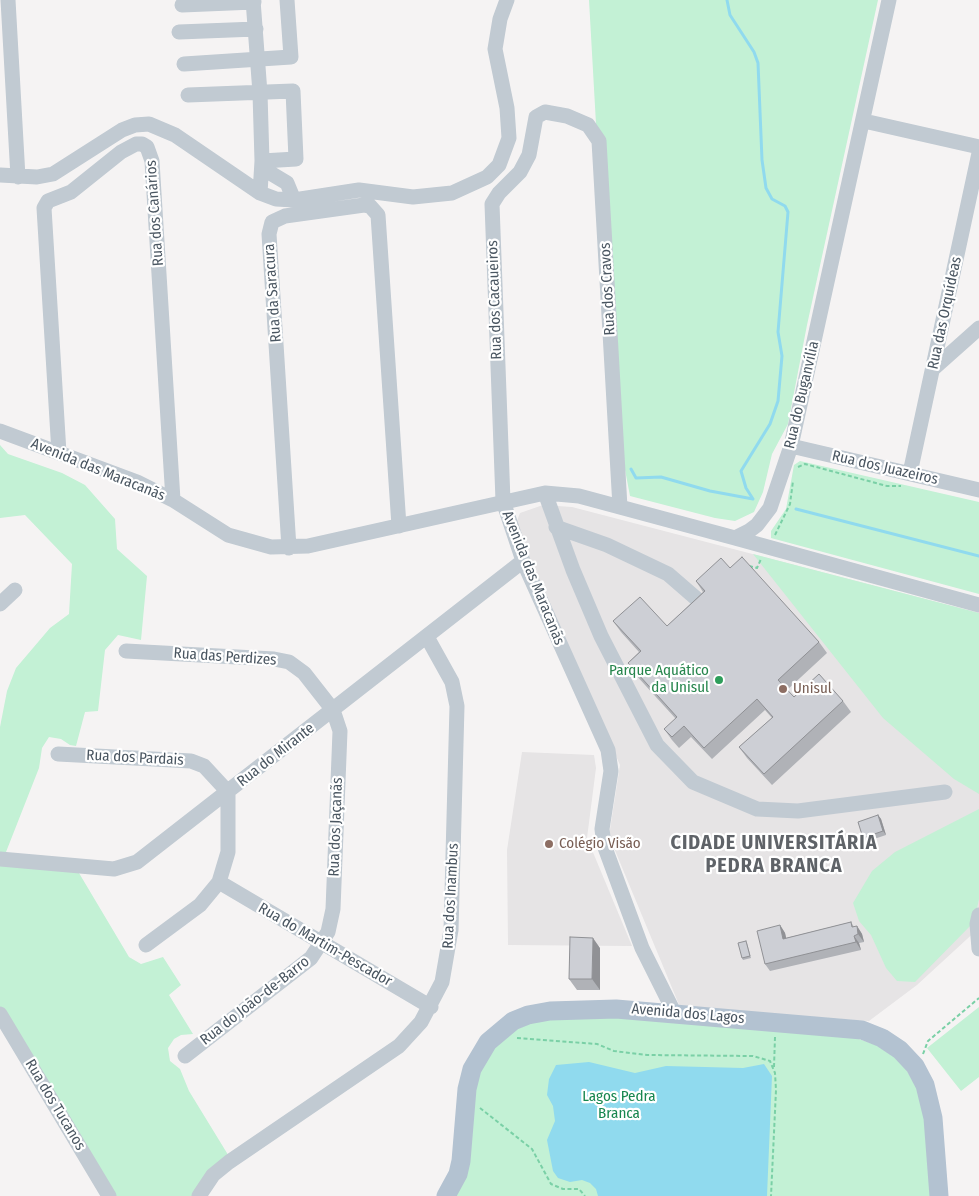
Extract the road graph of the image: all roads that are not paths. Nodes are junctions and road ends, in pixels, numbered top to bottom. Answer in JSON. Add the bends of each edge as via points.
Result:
{"nodes":[{"id":1,"x":8,"y":0,"type":"edge"},
{"id":2,"x":287,"y":0,"type":"edge"},
{"id":3,"x":507,"y":0,"type":"edge"},
{"id":4,"x":889,"y":0,"type":"edge"},
{"id":5,"x":254,"y":1,"type":"edge"},
{"id":6,"x":182,"y":5,"type":"dead end"},
{"id":7,"x":256,"y":29,"type":"junction"},
{"id":8,"x":180,"y":32,"type":"dead end"},
{"id":9,"x":258,"y":59,"type":"junction"},
{"id":10,"x":184,"y":64,"type":"dead end"},
{"id":11,"x":260,"y":93,"type":"junction"},
{"id":12,"x":188,"y":95,"type":"dead end"},
{"id":13,"x":540,"y":114,"type":"joint"},
{"id":14,"x":864,"y":121,"type":"junction"},
{"id":15,"x":979,"y":147,"type":"edge"},
{"id":16,"x":979,"y":153,"type":"edge"},
{"id":17,"x":262,"y":164,"type":"junction"},
{"id":18,"x":0,"y":174,"type":"edge"},
{"id":19,"x":18,"y":177,"type":"junction"},
{"id":20,"x":260,"y":194,"type":"junction"},
{"id":21,"x":294,"y":200,"type":"junction"},
{"id":22,"x":979,"y":328,"type":"edge"},
{"id":23,"x":932,"y":369,"type":"junction"},
{"id":24,"x":0,"y":431,"type":"edge"},
{"id":25,"x":792,"y":446,"type":"junction"},
{"id":26,"x":59,"y":453,"type":"junction"},
{"id":27,"x":979,"y":476,"type":"edge"},
{"id":28,"x":907,"y":479,"type":"junction"},
{"id":29,"x":973,"y":488,"type":"edge"},
{"id":30,"x":545,"y":493,"type":"junction"},
{"id":31,"x":173,"y":500,"type":"junction"},
{"id":32,"x":502,"y":501,"type":"junction"},
{"id":33,"x":620,"y":507,"type":"junction"},
{"id":34,"x":399,"y":526,"type":"junction"},
{"id":35,"x":556,"y":527,"type":"junction"},
{"id":36,"x":735,"y":538,"type":"junction"},
{"id":37,"x":289,"y":548,"type":"junction"},
{"id":38,"x":523,"y":561,"type":"junction"},
{"id":39,"x":15,"y":590,"type":"dead end"},
{"id":40,"x":698,"y":600,"type":"edge"},
{"id":41,"x":0,"y":604,"type":"edge"},
{"id":42,"x":979,"y":605,"type":"edge"},
{"id":43,"x":427,"y":636,"type":"junction"},
{"id":44,"x":126,"y":651,"type":"dead end"},
{"id":45,"x":333,"y":710,"type":"junction"},
{"id":46,"x":58,"y":754,"type":"dead end"},
{"id":47,"x":228,"y":792,"type":"junction"},
{"id":48,"x":945,"y":792,"type":"dead end"},
{"id":49,"x":0,"y":859,"type":"edge"},
{"id":50,"x":218,"y":882,"type":"junction"},
{"id":51,"x":979,"y":915,"type":"edge"},
{"id":52,"x":322,"y":943,"type":"junction"},
{"id":53,"x":146,"y":945,"type":"dead end"},
{"id":54,"x":979,"y":949,"type":"edge"},
{"id":55,"x":431,"y":1007,"type":"junction"},
{"id":56,"x":674,"y":1012,"type":"junction"},
{"id":57,"x":0,"y":1014,"type":"edge"},
{"id":58,"x":185,"y":1056,"type":"dead end"},
{"id":59,"x":109,"y":1196,"type":"edge"},
{"id":60,"x":199,"y":1196,"type":"edge"},
{"id":61,"x":446,"y":1196,"type":"edge"},
{"id":62,"x":939,"y":1196,"type":"edge"}],
"edges":[{"from":1,"to":19,"type":"street"},
{"from":2,"to":9,"type":"street","via":[[291,57]]},
{"from":3,"to":21,"type":"street","via":[[495,49],[507,108],[509,138],[499,164],[487,177],[472,186],[443,195],[414,197],[359,190]]},
{"from":4,"to":14,"type":"street","name":"Rua do Buganvília"},
{"from":5,"to":6,"type":"street"},
{"from":5,"to":7,"type":"street"},
{"from":7,"to":8,"type":"street"},
{"from":7,"to":9,"type":"street"},
{"from":9,"to":10,"type":"street"},
{"from":9,"to":11,"type":"street"},
{"from":11,"to":12,"type":"street"},
{"from":11,"to":17,"type":"street"},
{"from":11,"to":17,"type":"street","via":[[293,91],[296,159]]},
{"from":13,"to":32,"type":"street","name":"Rua dos Cacaueiros","via":[[534,122],[525,164],[492,204]]},
{"from":13,"to":33,"type":"street","name":"Rua dos Cravos","via":[[552,112],[567,116],[593,129],[600,141]]},
{"from":14,"to":15,"type":"street"},
{"from":14,"to":25,"type":"street","name":"Rua do Buganvília"},
{"from":16,"to":23,"type":"street","name":"Rua das Orquídeas"},
{"from":17,"to":20,"type":"street"},
{"from":17,"to":21,"type":"street","via":[[287,183]]},
{"from":18,"to":19,"type":"street"},
{"from":19,"to":20,"type":"street","via":[[53,174],[122,130],[149,124],[175,135]]},
{"from":20,"to":21,"type":"street"},
{"from":22,"to":23,"type":"street"},
{"from":23,"to":28,"type":"street","name":"Rua das Orquídeas"},
{"from":24,"to":26,"type":"street","name":"Avenida das Maracanãs"},
{"from":25,"to":28,"type":"street","name":"Rua dos Juazeiros"},
{"from":25,"to":36,"type":"street","name":"Rua do Buganvília","via":[[774,499],[764,517],[749,532]]},
{"from":26,"to":31,"type":"street","name":"Avenida das Maracanãs","via":[[136,482]]},
{"from":26,"to":31,"type":"street","name":"Rua dos Canários","via":[[44,208],[48,201],[79,187],[121,152],[142,144],[147,147],[152,161]]},
{"from":27,"to":29,"type":"street"},
{"from":28,"to":29,"type":"street","name":"Rua dos Juazeiros"},
{"from":30,"to":32,"type":"street"},
{"from":30,"to":33,"type":"street","via":[[579,496]]},
{"from":30,"to":35,"type":"street"},
{"from":31,"to":37,"type":"street","name":"Avenida das Maracanãs","via":[[228,535],[271,547]]},
{"from":32,"to":34,"type":"street","name":"Avenida das Maracanãs"},
{"from":32,"to":38,"type":"street","name":"Avenida das Maracanãs"},
{"from":33,"to":36,"type":"street"},
{"from":34,"to":37,"type":"street","name":"Avenida das Maracanãs"},
{"from":34,"to":37,"type":"street","name":"Rua da Saracura","via":[[378,215],[370,206],[364,205],[285,216],[272,222],[269,234]]},
{"from":35,"to":40,"type":"street","via":[[607,545],[668,574]]},
{"from":35,"to":48,"type":"street","via":[[601,636],[656,744],[693,782],[757,808],[798,811]]},
{"from":36,"to":42,"type":"street"},
{"from":38,"to":43,"type":"street","name":"Rua do Mirante"},
{"from":38,"to":56,"type":"street","name":"Avenida das Maracanãs","via":[[608,750],[611,771],[602,829],[604,845],[642,948]]},
{"from":39,"to":41,"type":"street"},
{"from":43,"to":45,"type":"street","name":"Rua do Mirante"},
{"from":43,"to":55,"type":"street","name":"Rua dos Inambus","via":[[452,682],[458,718],[451,930],[442,982]]},
{"from":44,"to":45,"type":"street","name":"Rua das Perdizes","via":[[289,662],[304,673]]},
{"from":45,"to":47,"type":"street","name":"Rua do Mirante"},
{"from":45,"to":52,"type":"street","name":"Rua dos Jaçanãs","via":[[340,731],[333,909],[332,921]]},
{"from":46,"to":47,"type":"street","name":"Rua dos Pardais","via":[[191,761],[204,766]]},
{"from":47,"to":49,"type":"street","name":"Rua do Mirante","via":[[144,857],[121,869]]},
{"from":47,"to":50,"type":"street","via":[[228,852]]},
{"from":50,"to":52,"type":"street","name":"Rua do Martim-Pescador"},
{"from":50,"to":53,"type":"street","via":[[200,905]]},
{"from":51,"to":54,"type":"street"},
{"from":52,"to":55,"type":"street","name":"Rua do Martim-Pescador"},
{"from":52,"to":58,"type":"street","name":"Rua do João-de-Barro","via":[[311,958]]},
{"from":55,"to":60,"type":"street","name":"Rua dos Inambus","via":[[412,1033],[390,1054],[229,1162],[213,1175]]},
{"from":56,"to":61,"type":"main road","name":"Avenida dos Lagos","via":[[616,1008],[550,1011],[513,1020],[498,1032],[479,1054],[472,1069],[467,1089],[461,1161]]},
{"from":56,"to":62,"type":"main road","name":"Avenida dos Lagos","via":[[862,1030],[900,1050],[925,1085],[933,1118]]},
{"from":57,"to":59,"type":"street","name":"Rua dos Tucanos"}]}
